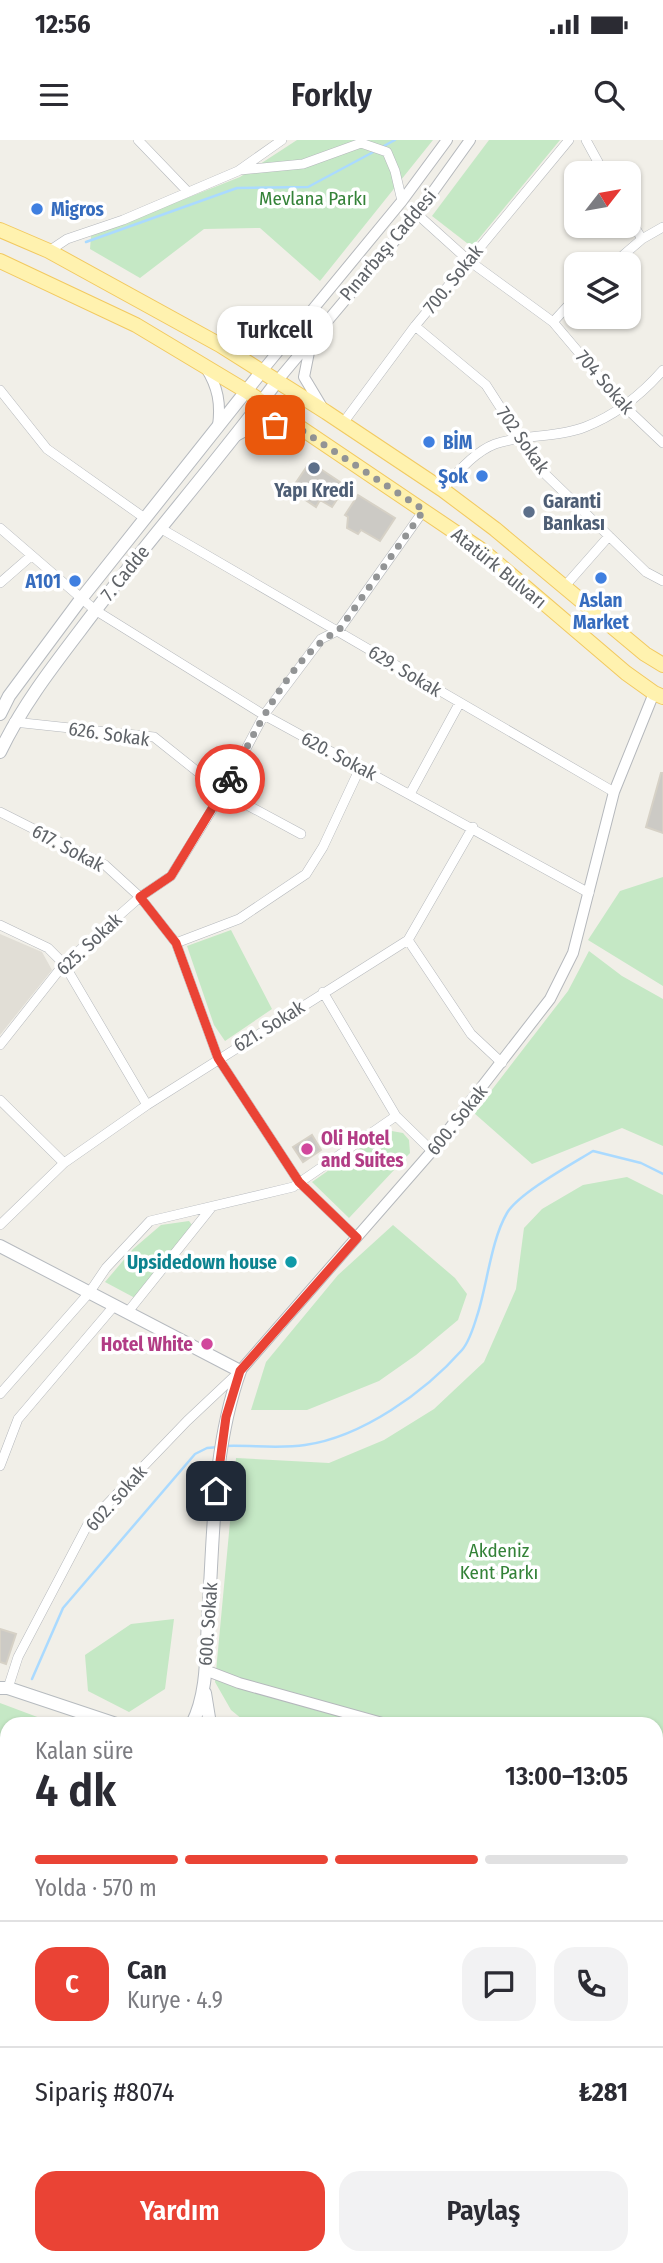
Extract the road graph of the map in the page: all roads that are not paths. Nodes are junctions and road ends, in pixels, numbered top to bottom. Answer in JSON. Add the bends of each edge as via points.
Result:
{"nodes":[{"id":1,"x":138,"y":140,"type":"edge"},
{"id":2,"x":282,"y":140,"type":"edge"},
{"id":3,"x":447,"y":140,"type":"edge"},
{"id":4,"x":471,"y":140,"type":"edge"},
{"id":5,"x":569,"y":140,"type":"edge"},
{"id":6,"x":586,"y":140,"type":"edge"},
{"id":7,"x":597,"y":161,"type":"edge"},
{"id":8,"x":238,"y":170,"type":"junction"},
{"id":9,"x":188,"y":192,"type":"junction"},
{"id":10,"x":402,"y":201,"type":"junction"},
{"id":11,"x":417,"y":214,"type":"junction"},
{"id":12,"x":663,"y":227,"type":"edge"},
{"id":13,"x":0,"y":230,"type":"edge"},
{"id":14,"x":642,"y":239,"type":"joint"},
{"id":15,"x":50,"y":251,"type":"junction"},
{"id":16,"x":627,"y":252,"type":"edge"},
{"id":17,"x":468,"y":260,"type":"junction"},
{"id":18,"x":0,"y":261,"type":"edge"},
{"id":19,"x":564,"y":310,"type":"edge"},
{"id":20,"x":553,"y":322,"type":"junction"},
{"id":21,"x":415,"y":326,"type":"junction"},
{"id":22,"x":295,"y":331,"type":"junction"},
{"id":23,"x":313,"y":335,"type":"junction"},
{"id":24,"x":219,"y":345,"type":"junction"},
{"id":25,"x":203,"y":363,"type":"junction"},
{"id":26,"x":663,"y":370,"type":"edge"},
{"id":27,"x":262,"y":371,"type":"junction"},
{"id":28,"x":278,"y":380,"type":"junction"},
{"id":29,"x":246,"y":391,"type":"junction"},
{"id":30,"x":2,"y":394,"type":"edge"},
{"id":31,"x":262,"y":402,"type":"junction"},
{"id":32,"x":624,"y":406,"type":"junction"},
{"id":33,"x":326,"y":412,"type":"junction"},
{"id":34,"x":343,"y":424,"type":"junction"},
{"id":35,"x":218,"y":430,"type":"junction"},
{"id":36,"x":303,"y":431,"type":"junction"},
{"id":37,"x":236,"y":436,"type":"junction"},
{"id":38,"x":519,"y":440,"type":"junction"},
{"id":39,"x":663,"y":443,"type":"edge"},
{"id":40,"x":443,"y":490,"type":"junction"},
{"id":41,"x":424,"y":510,"type":"junction"},
{"id":42,"x":146,"y":519,"type":"junction"},
{"id":43,"x":0,"y":528,"type":"edge"},
{"id":44,"x":160,"y":528,"type":"junction"},
{"id":45,"x":609,"y":536,"type":"junction"},
{"id":46,"x":31,"y":556,"type":"junction"},
{"id":47,"x":663,"y":581,"type":"edge"},
{"id":48,"x":0,"y":583,"type":"edge"},
{"id":49,"x":565,"y":586,"type":"junction"},
{"id":50,"x":81,"y":599,"type":"junction"},
{"id":51,"x":95,"y":610,"type":"junction"},
{"id":52,"x":339,"y":630,"type":"junction"},
{"id":53,"x":663,"y":665,"type":"edge"},
{"id":54,"x":658,"y":695,"type":"edge"},
{"id":55,"x":459,"y":704,"type":"junction"},
{"id":56,"x":0,"y":714,"type":"edge"},
{"id":57,"x":264,"y":715,"type":"junction"},
{"id":58,"x":15,"y":722,"type":"junction"},
{"id":59,"x":0,"y":752,"type":"edge"},
{"id":60,"x":360,"y":768,"type":"junction"},
{"id":61,"x":223,"y":792,"type":"junction"},
{"id":62,"x":614,"y":792,"type":"junction"},
{"id":63,"x":410,"y":794,"type":"junction"},
{"id":64,"x":0,"y":811,"type":"edge"},
{"id":65,"x":472,"y":827,"type":"junction"},
{"id":66,"x":301,"y":834,"type":"dead end"},
{"id":67,"x":589,"y":893,"type":"junction"},
{"id":68,"x":140,"y":897,"type":"junction"},
{"id":69,"x":0,"y":925,"type":"edge"},
{"id":70,"x":408,"y":940,"type":"junction"},
{"id":71,"x":176,"y":943,"type":"junction"},
{"id":72,"x":64,"y":964,"type":"junction"},
{"id":73,"x":323,"y":992,"type":"junction"},
{"id":74,"x":0,"y":1045,"type":"edge"},
{"id":75,"x":218,"y":1058,"type":"junction"},
{"id":76,"x":502,"y":1063,"type":"junction"},
{"id":77,"x":0,"y":1100,"type":"edge"},
{"id":78,"x":147,"y":1105,"type":"junction"},
{"id":79,"x":396,"y":1116,"type":"junction"},
{"id":80,"x":432,"y":1151,"type":"junction"},
{"id":81,"x":64,"y":1163,"type":"junction"},
{"id":82,"x":299,"y":1182,"type":"junction"},
{"id":83,"x":211,"y":1208,"type":"junction"},
{"id":84,"x":0,"y":1225,"type":"edge"},
{"id":85,"x":357,"y":1238,"type":"junction"},
{"id":86,"x":0,"y":1246,"type":"edge"},
{"id":87,"x":89,"y":1293,"type":"junction"},
{"id":88,"x":114,"y":1306,"type":"junction"},
{"id":89,"x":127,"y":1313,"type":"junction"},
{"id":90,"x":240,"y":1371,"type":"junction"},
{"id":91,"x":0,"y":1394,"type":"edge"},
{"id":92,"x":4,"y":1439,"type":"edge"},
{"id":93,"x":0,"y":1466,"type":"edge"},
{"id":94,"x":204,"y":1675,"type":"junction"},
{"id":95,"x":3,"y":1688,"type":"edge"},
{"id":96,"x":76,"y":1717,"type":"edge"},
{"id":97,"x":94,"y":1717,"type":"edge"},
{"id":98,"x":195,"y":1717,"type":"edge"},
{"id":99,"x":208,"y":1717,"type":"edge"},
{"id":100,"x":361,"y":1717,"type":"edge"}],
"edges":[{"from":1,"to":9,"type":"street"},
{"from":2,"to":8,"type":"street"},
{"from":3,"to":10,"type":"street","name":"Pınarbaşı Caddesi"},
{"from":4,"to":11,"type":"street","name":"Pınarbaşı Caddesi"},
{"from":5,"to":17,"type":"street","name":"700. Sokak"},
{"from":6,"to":7,"type":"street"},
{"from":8,"to":9,"type":"street"},
{"from":8,"to":10,"type":"street","via":[[303,164],[361,143],[387,152]]},
{"from":9,"to":15,"type":"street","via":[[67,239]]},
{"from":10,"to":22,"type":"street","name":"Pınarbaşı Caddesi"},
{"from":11,"to":17,"type":"street","name":"704 Sokak"},
{"from":11,"to":23,"type":"street","name":"Pınarbaşı Caddesi"},
{"from":12,"to":14,"type":"street"},
{"from":13,"to":15,"type":"main road","name":"Atatürk Bulvarı"},
{"from":14,"to":16,"type":"street"},
{"from":15,"to":24,"type":"main road","name":"Atatürk Bulvarı"},
{"from":17,"to":20,"type":"street","name":"704 Sokak"},
{"from":17,"to":21,"type":"street","name":"700. Sokak"},
{"from":18,"to":25,"type":"main road","name":"Atatürk Bulvarı","via":[[136,325]]},
{"from":19,"to":20,"type":"street"},
{"from":20,"to":32,"type":"street","name":"704 Sokak"},
{"from":21,"to":34,"type":"street","name":"700. Sokak"},
{"from":21,"to":38,"type":"street","name":"702 Sokak","via":[[486,385]]},
{"from":22,"to":24,"type":"street","via":[[262,346]]},
{"from":22,"to":27,"type":"street","name":"Pınarbaşı Caddesi"},
{"from":23,"to":28,"type":"street","name":"Pınarbaşı Caddesi"},
{"from":23,"to":33,"type":"street","via":[[304,377]]},
{"from":24,"to":27,"type":"main road","name":"Atatürk Bulvarı"},
{"from":25,"to":29,"type":"main road","name":"Atatürk Bulvarı"},
{"from":25,"to":35,"type":"street","via":[[218,394]]},
{"from":26,"to":32,"type":"street"},
{"from":27,"to":28,"type":"main road","name":"Atatürk Bulvarı"},
{"from":27,"to":29,"type":"main road","name":"7. Cadde"},
{"from":28,"to":31,"type":"main road","name":"7. Cadde"},
{"from":28,"to":33,"type":"main road","name":"Atatürk Bulvarı"},
{"from":29,"to":31,"type":"main road","name":"Atatürk Bulvarı"},
{"from":29,"to":35,"type":"main road","name":"7. Cadde"},
{"from":30,"to":42,"type":"street","via":[[47,449]]},
{"from":31,"to":36,"type":"main road","name":"Atatürk Bulvarı"},
{"from":31,"to":37,"type":"main road","name":"7. Cadde"},
{"from":32,"to":38,"type":"street","via":[[586,427]]},
{"from":32,"to":39,"type":"street","name":"704 Sokak"},
{"from":33,"to":34,"type":"main road","name":"Atatürk Bulvarı"},
{"from":34,"to":40,"type":"main road","name":"Atatürk Bulvarı"},
{"from":35,"to":42,"type":"main road","name":"7. Cadde"},
{"from":36,"to":37,"type":"street","via":[[265,425]]},
{"from":36,"to":41,"type":"main road","name":"Atatürk Bulvarı"},
{"from":37,"to":44,"type":"main road","name":"7. Cadde"},
{"from":38,"to":40,"type":"street","via":[[495,444],[480,453]]},
{"from":38,"to":45,"type":"street","name":"702 Sokak","via":[[540,469]]},
{"from":40,"to":49,"type":"main road","name":"Atatürk Bulvarı"},
{"from":41,"to":52,"type":"street","name":"625. Sokak"},
{"from":41,"to":54,"type":"main road","name":"Atatürk Bulvarı","via":[[483,551]]},
{"from":42,"to":50,"type":"main road","name":"7. Cadde"},
{"from":43,"to":46,"type":"street","name":"620. Sokak"},
{"from":44,"to":51,"type":"main road","name":"7. Cadde"},
{"from":44,"to":52,"type":"street","name":"629. Sokak"},
{"from":45,"to":47,"type":"street","name":"702 Sokak","via":[[646,572]]},
{"from":45,"to":49,"type":"street"},
{"from":46,"to":48,"type":"street"},
{"from":46,"to":50,"type":"street","name":"620. Sokak"},
{"from":49,"to":53,"type":"main road","name":"Atatürk Bulvarı"},
{"from":50,"to":51,"type":"street","name":"620. Sokak"},
{"from":50,"to":56,"type":"main road","name":"7. Cadde"},
{"from":51,"to":57,"type":"street","name":"620. Sokak"},
{"from":51,"to":58,"type":"main road","name":"7. Cadde"},
{"from":52,"to":55,"type":"street","name":"629. Sokak"},
{"from":52,"to":57,"type":"street","name":"625. Sokak","via":[[321,639]]},
{"from":54,"to":62,"type":"street","name":"600. Sokak"},
{"from":55,"to":62,"type":"street","name":"629. Sokak"},
{"from":55,"to":63,"type":"street"},
{"from":57,"to":60,"type":"street","name":"620. Sokak"},
{"from":57,"to":61,"type":"street","name":"625. Sokak"},
{"from":58,"to":59,"type":"main road","name":"7. Cadde"},
{"from":58,"to":61,"type":"street","name":"626. Sokak","via":[[154,737]]},
{"from":60,"to":63,"type":"street","name":"620. Sokak"},
{"from":60,"to":71,"type":"street","via":[[306,874],[239,919]]},
{"from":61,"to":66,"type":"street","name":"626. Sokak"},
{"from":61,"to":68,"type":"street","name":"625. Sokak","via":[[171,876]]},
{"from":62,"to":67,"type":"street","name":"600. Sokak"},
{"from":63,"to":65,"type":"street","name":"620. Sokak"},
{"from":64,"to":68,"type":"street","name":"617. Sokak","via":[[105,865]]},
{"from":65,"to":67,"type":"street","name":"620. Sokak"},
{"from":65,"to":70,"type":"street","name":"621. Sokak"},
{"from":67,"to":76,"type":"street","name":"600. Sokak","via":[[573,953],[550,999]]},
{"from":68,"to":71,"type":"street","name":"617. Sokak"},
{"from":68,"to":72,"type":"street","name":"625. Sokak"},
{"from":69,"to":72,"type":"street","via":[[48,948]]},
{"from":70,"to":73,"type":"street","name":"621. Sokak"},
{"from":70,"to":76,"type":"street","via":[[471,1034]]},
{"from":71,"to":75,"type":"street","name":"617. Sokak"},
{"from":72,"to":74,"type":"street","name":"625. Sokak"},
{"from":72,"to":78,"type":"street"},
{"from":73,"to":75,"type":"street","name":"621. Sokak"},
{"from":73,"to":79,"type":"street"},
{"from":75,"to":78,"type":"street","name":"621. Sokak"},
{"from":75,"to":82,"type":"street","name":"617. Sokak"},
{"from":76,"to":80,"type":"street","name":"600. Sokak"},
{"from":77,"to":81,"type":"street"},
{"from":78,"to":81,"type":"street","name":"621. Sokak"},
{"from":79,"to":80,"type":"street"},
{"from":79,"to":82,"type":"street"},
{"from":80,"to":85,"type":"street","name":"600. Sokak"},
{"from":81,"to":84,"type":"street","name":"621. Sokak"},
{"from":82,"to":83,"type":"street"},
{"from":82,"to":85,"type":"street","name":"617. Sokak"},
{"from":83,"to":87,"type":"street","via":[[150,1222]]},
{"from":83,"to":89,"type":"street"},
{"from":85,"to":90,"type":"street","name":"600. Sokak"},
{"from":86,"to":87,"type":"main road"},
{"from":87,"to":88,"type":"main road"},
{"from":87,"to":91,"type":"street"},
{"from":88,"to":89,"type":"main road"},
{"from":88,"to":92,"type":"street"},
{"from":89,"to":90,"type":"main road"},
{"from":90,"to":94,"type":"main road","name":"600. Sokak","via":[[218,1464]]},
{"from":90,"to":95,"type":"street","name":"602. sokak","via":[[88,1524]]},
{"from":92,"to":93,"type":"street"},
{"from":94,"to":98,"type":"main road"},
{"from":94,"to":99,"type":"main road"},
{"from":94,"to":100,"type":"street"},
{"from":95,"to":96,"type":"main road"},
{"from":95,"to":97,"type":"main road"}]}
